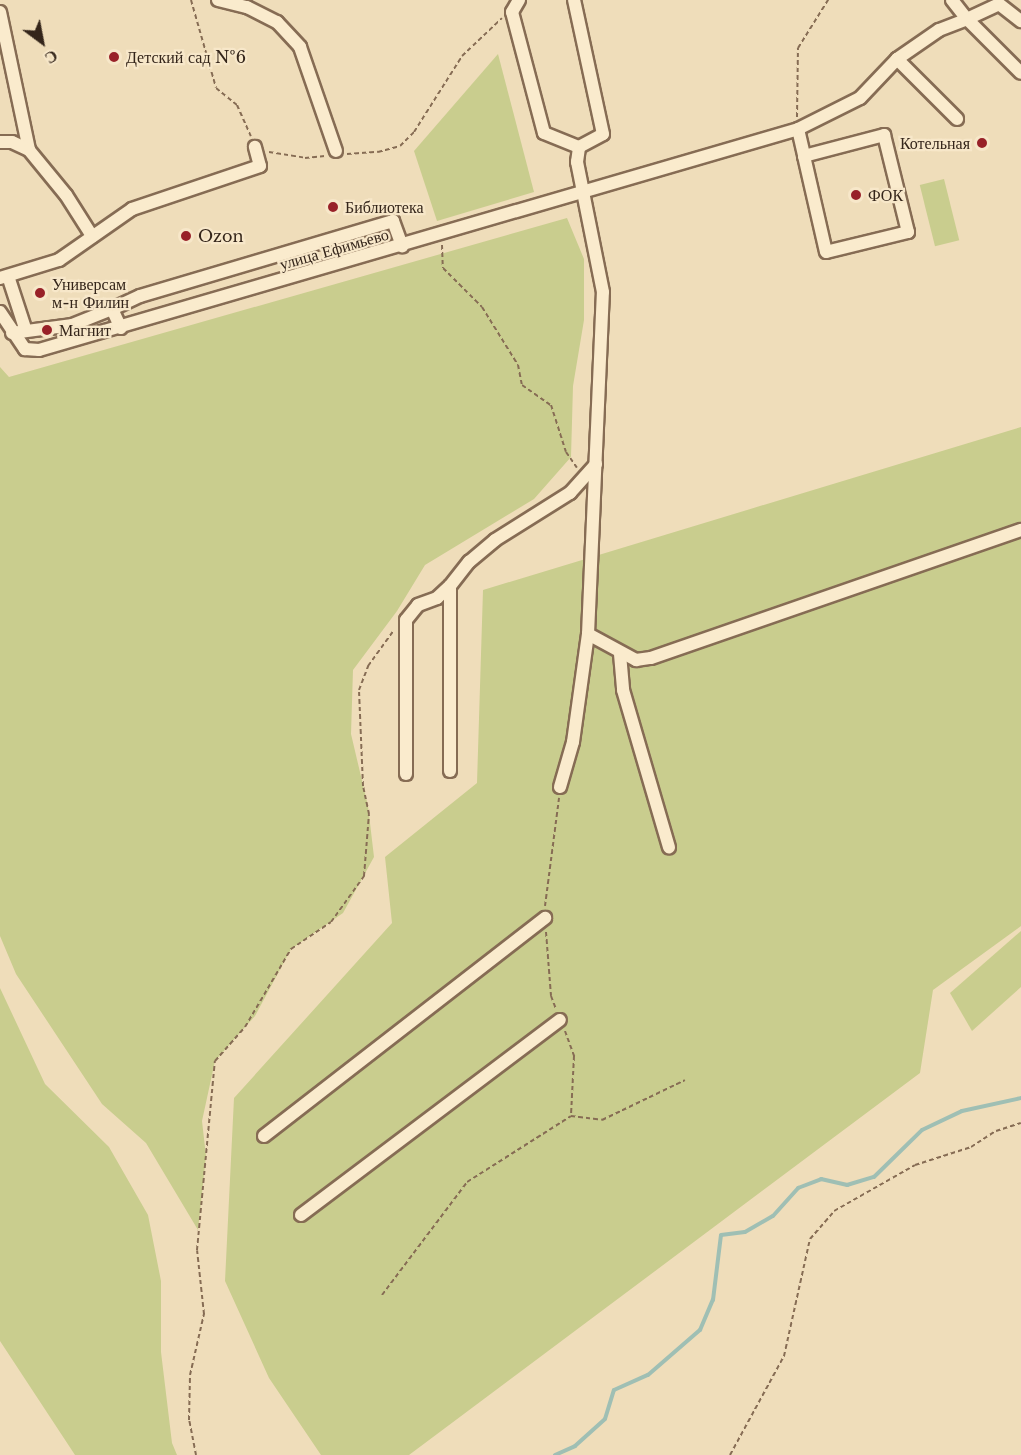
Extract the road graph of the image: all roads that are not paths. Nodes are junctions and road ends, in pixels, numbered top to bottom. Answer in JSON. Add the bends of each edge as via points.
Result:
{"nodes":[{"id":1,"x":218,"y":0,"type":"edge"},
{"id":2,"x":519,"y":0,"type":"edge"},
{"id":3,"x":574,"y":0,"type":"edge"},
{"id":4,"x":952,"y":0,"type":"edge"},
{"id":5,"x":0,"y":12,"type":"edge"},
{"id":6,"x":967,"y":19,"type":"junction"},
{"id":7,"x":1021,"y":21,"type":"edge"},
{"id":8,"x":897,"y":59,"type":"junction"},
{"id":9,"x":1021,"y":73,"type":"edge"},
{"id":10,"x":957,"y":119,"type":"dead end"},
{"id":11,"x":798,"y":129,"type":"junction"},
{"id":12,"x":0,"y":142,"type":"edge"},
{"id":13,"x":255,"y":147,"type":"road end"},
{"id":14,"x":579,"y":147,"type":"junction"},
{"id":15,"x":29,"y":150,"type":"junction"},
{"id":16,"x":336,"y":151,"type":"road end"},
{"id":17,"x":804,"y":156,"type":"junction"},
{"id":18,"x":584,"y":194,"type":"junction"},
{"id":19,"x":92,"y":236,"type":"junction"},
{"id":20,"x":402,"y":246,"type":"junction"},
{"id":21,"x":4,"y":277,"type":"edge"},
{"id":22,"x":112,"y":309,"type":"junction"},
{"id":23,"x":0,"y":312,"type":"edge"},
{"id":24,"x":25,"y":328,"type":"junction"},
{"id":25,"x":121,"y":328,"type":"junction"},
{"id":26,"x":12,"y":333,"type":"junction"},
{"id":27,"x":596,"y":464,"type":"junction"},
{"id":28,"x":1021,"y":530,"type":"edge"},
{"id":29,"x":450,"y":586,"type":"junction"},
{"id":30,"x":588,"y":634,"type":"junction"},
{"id":31,"x":620,"y":654,"type":"junction"},
{"id":32,"x":450,"y":771,"type":"dead end"},
{"id":33,"x":406,"y":774,"type":"dead end"},
{"id":34,"x":560,"y":787,"type":"road end"},
{"id":35,"x":669,"y":847,"type":"dead end"},
{"id":36,"x":545,"y":918,"type":"road end"},
{"id":37,"x":560,"y":1020,"type":"road end"},
{"id":38,"x":264,"y":1136,"type":"dead end"},
{"id":39,"x":301,"y":1215,"type":"dead end"}],
"edges":[{"from":1,"to":16,"type":"street","via":[[247,7],[277,22],[300,47]]},
{"from":2,"to":14,"type":"street","via":[[512,12],[544,133]]},
{"from":3,"to":14,"type":"street","via":[[603,134]]},
{"from":4,"to":6,"type":"street"},
{"from":5,"to":15,"type":"street"},
{"from":6,"to":7,"type":"street","name":"улица Ефимьево","via":[[999,4]]},
{"from":6,"to":8,"type":"street","name":"улица Ефимьево","via":[[939,30]]},
{"from":6,"to":9,"type":"street"},
{"from":8,"to":10,"type":"street"},
{"from":8,"to":11,"type":"street","name":"улица Ефимьево","via":[[860,98]]},
{"from":11,"to":17,"type":"street"},
{"from":11,"to":18,"type":"street","name":"улица Ефимьево"},
{"from":12,"to":15,"type":"street","via":[[12,142]]},
{"from":13,"to":19,"type":"street","via":[[260,166],[132,209]]},
{"from":14,"to":18,"type":"street","via":[[577,162]]},
{"from":15,"to":19,"type":"street","via":[[66,195]]},
{"from":17,"to":17,"type":"street","via":[[884,135],[908,232],[826,252]]},
{"from":18,"to":20,"type":"street","name":"улица Ефимьево"},
{"from":18,"to":27,"type":"street","via":[[603,292]]},
{"from":19,"to":21,"type":"street","via":[[58,260]]},
{"from":20,"to":22,"type":"street","via":[[393,221],[140,296]]},
{"from":20,"to":25,"type":"street","name":"улица Ефимьево"},
{"from":21,"to":24,"type":"street"},
{"from":22,"to":24,"type":"street","via":[[72,325],[36,332]]},
{"from":22,"to":25,"type":"street"},
{"from":23,"to":26,"type":"street","name":"улица Ефимьево"},
{"from":24,"to":26,"type":"street"},
{"from":25,"to":26,"type":"street","name":"улица Ефимьево","via":[[39,350],[25,349]]},
{"from":27,"to":29,"type":"street","via":[[570,493],[495,540],[469,562]]},
{"from":27,"to":30,"type":"street"},
{"from":28,"to":31,"type":"street","via":[[651,658],[636,660]]},
{"from":29,"to":32,"type":"street"},
{"from":29,"to":33,"type":"street","via":[[437,598],[418,605],[406,620]]},
{"from":30,"to":31,"type":"street"},
{"from":30,"to":34,"type":"street","via":[[573,742]]},
{"from":31,"to":35,"type":"street","via":[[623,690]]},
{"from":36,"to":38,"type":"street"},
{"from":37,"to":39,"type":"street"}]}
